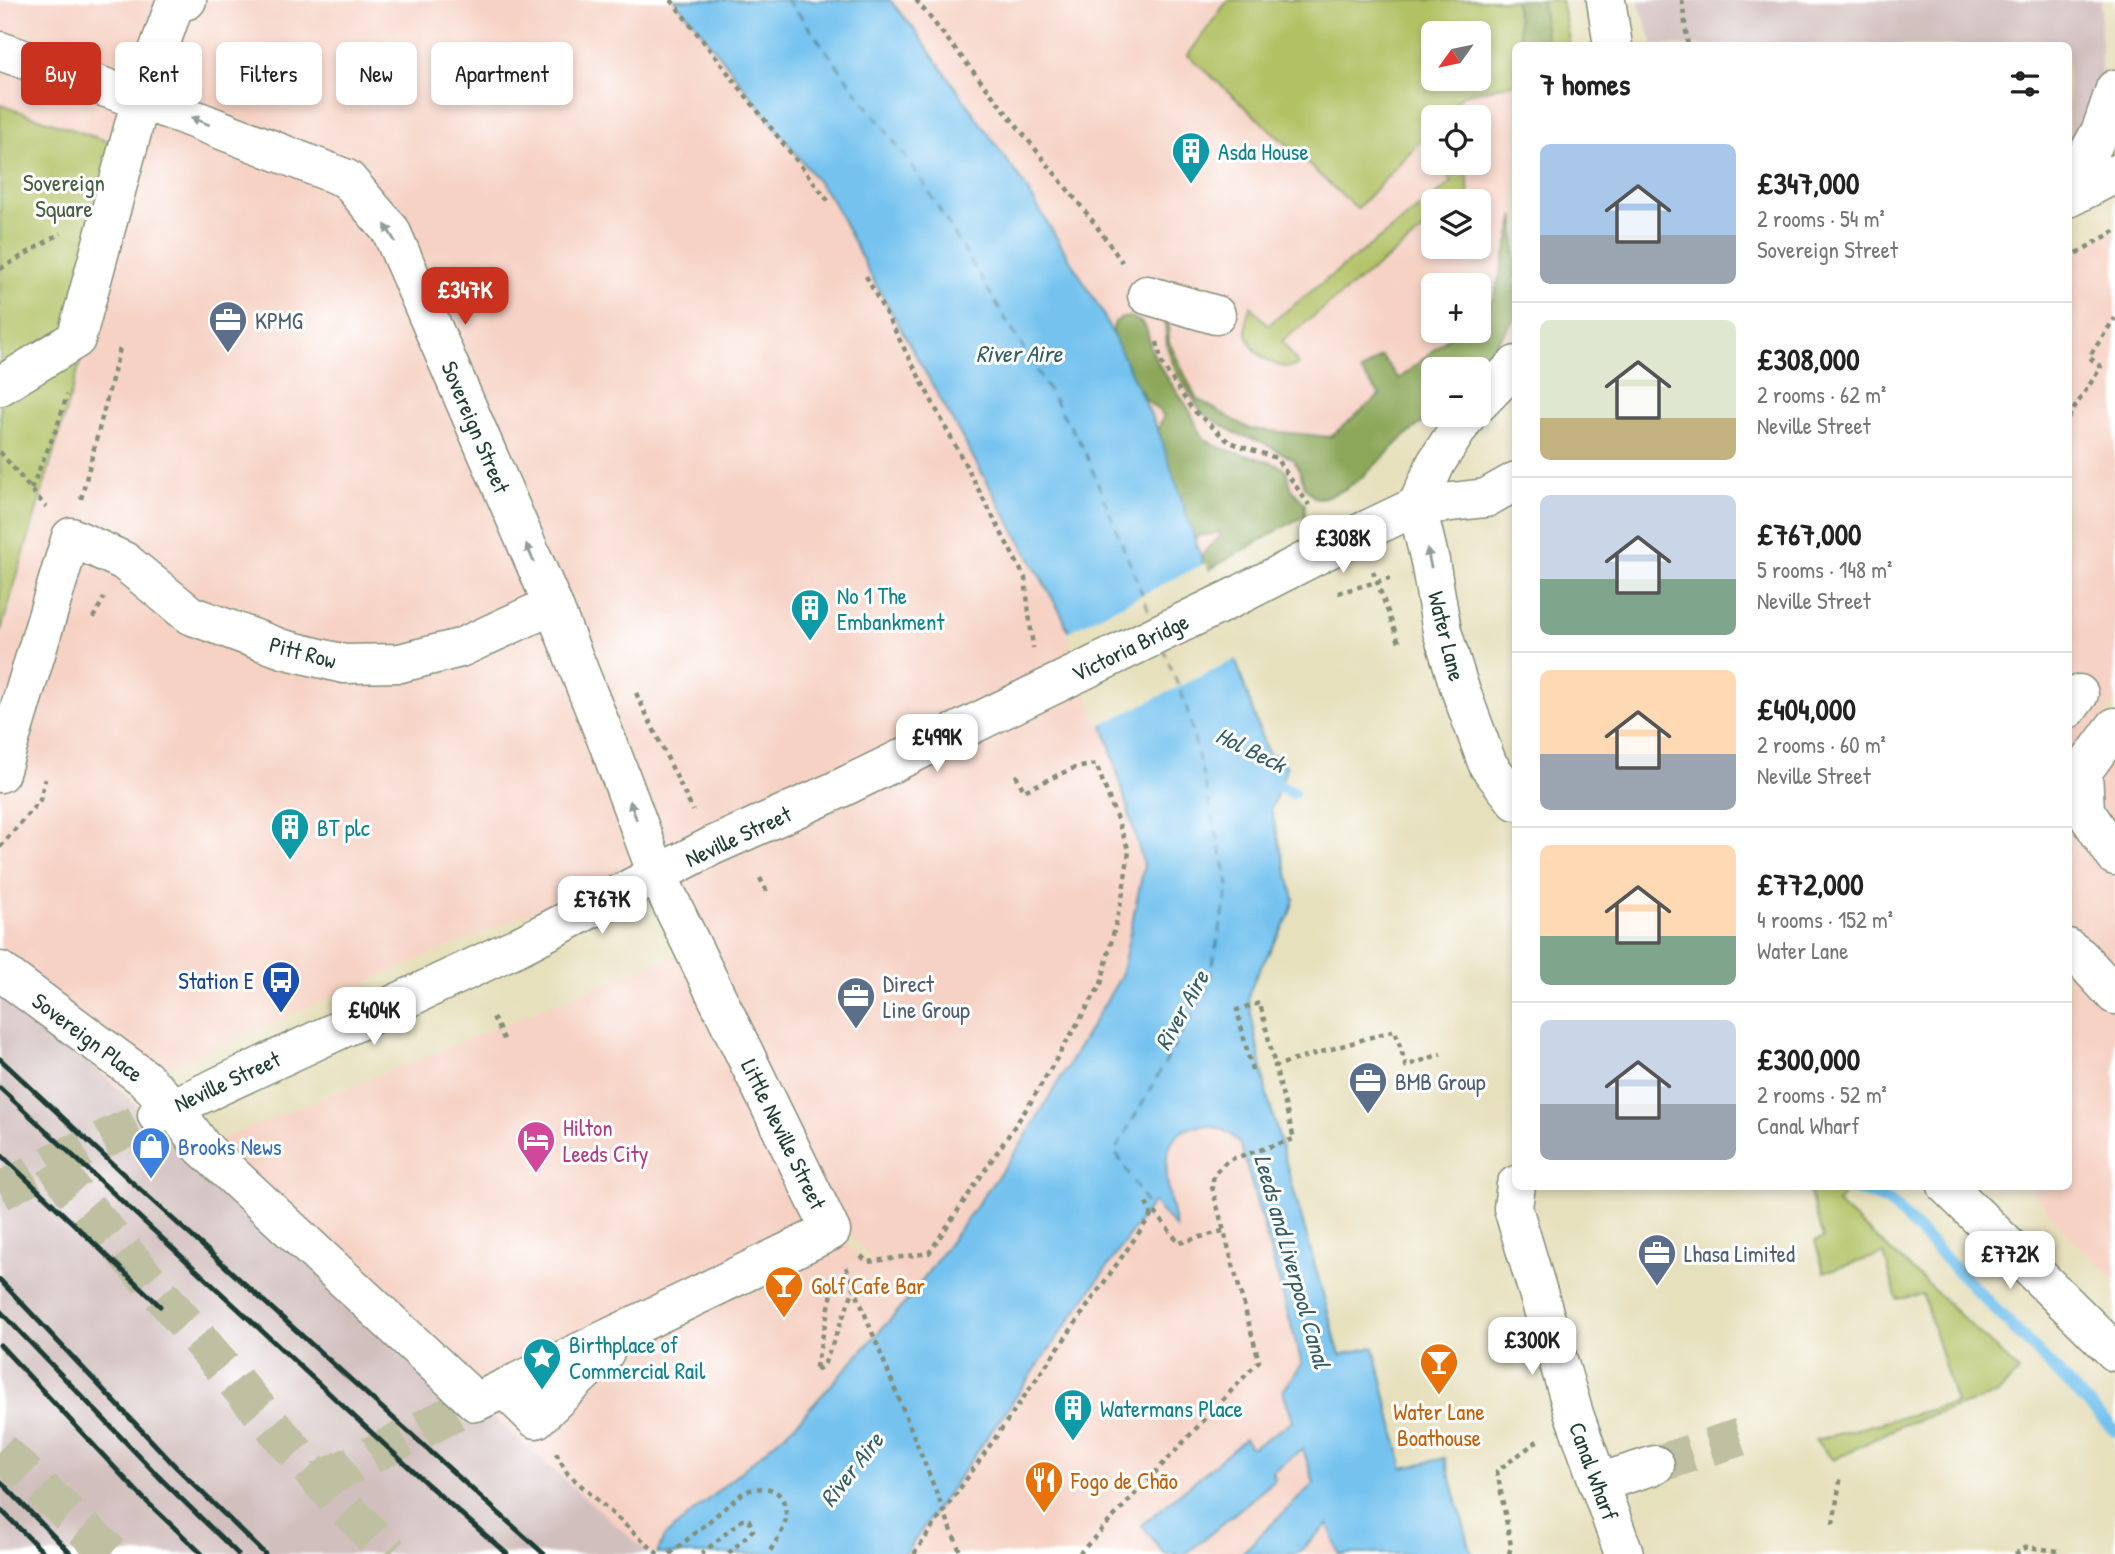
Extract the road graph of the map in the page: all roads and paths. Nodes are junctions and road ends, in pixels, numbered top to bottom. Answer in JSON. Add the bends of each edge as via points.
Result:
{"nodes":[{"id":1,"x":187,"y":0,"type":"edge"},
{"id":2,"x":671,"y":0,"type":"edge"},
{"id":3,"x":916,"y":0,"type":"edge"},
{"id":4,"x":1606,"y":0,"type":"edge"},
{"id":5,"x":1682,"y":0,"type":"edge"},
{"id":6,"x":161,"y":42,"type":"edge"},
{"id":7,"x":1613,"y":42,"type":"edge"},
{"id":8,"x":1687,"y":42,"type":"edge"},
{"id":9,"x":0,"y":51,"type":"edge"},
{"id":10,"x":2115,"y":89,"type":"edge"},
{"id":11,"x":115,"y":90,"type":"edge"},
{"id":12,"x":139,"y":105,"type":"edge"},
{"id":13,"x":156,"y":105,"type":"edge"},
{"id":14,"x":2115,"y":174,"type":"edge"},
{"id":15,"x":2072,"y":184,"type":"edge"},
{"id":16,"x":2072,"y":196,"type":"edge"},
{"id":17,"x":829,"y":202,"type":"dead end"},
{"id":18,"x":2115,"y":232,"type":"edge"},
{"id":19,"x":2072,"y":255,"type":"edge"},
{"id":20,"x":866,"y":276,"type":"dead end"},
{"id":21,"x":1147,"y":295,"type":"junction"},
{"id":22,"x":1216,"y":315,"type":"dead end"},
{"id":23,"x":2115,"y":318,"type":"edge"},
{"id":24,"x":76,"y":340,"type":"junction"},
{"id":25,"x":1512,"y":369,"type":"edge"},
{"id":26,"x":0,"y":387,"type":"edge"},
{"id":27,"x":1491,"y":391,"type":"edge"},
{"id":28,"x":2072,"y":412,"type":"edge"},
{"id":29,"x":1459,"y":427,"type":"edge"},
{"id":30,"x":0,"y":452,"type":"edge"},
{"id":31,"x":1512,"y":483,"type":"edge"},
{"id":32,"x":31,"y":489,"type":"junction"},
{"id":33,"x":1309,"y":505,"type":"dead end"},
{"id":34,"x":1417,"y":506,"type":"junction"},
{"id":35,"x":71,"y":537,"type":"junction"},
{"id":36,"x":1373,"y":572,"type":"dead end"},
{"id":37,"x":553,"y":605,"type":"junction"},
{"id":38,"x":1385,"y":607,"type":"dead end"},
{"id":39,"x":1033,"y":656,"type":"dead end"},
{"id":40,"x":1016,"y":702,"type":"joint"},
{"id":41,"x":2115,"y":727,"type":"edge"},
{"id":42,"x":0,"y":773,"type":"edge"},
{"id":43,"x":1015,"y":773,"type":"dead end"},
{"id":44,"x":1512,"y":796,"type":"edge"},
{"id":45,"x":2115,"y":856,"type":"edge"},
{"id":46,"x":657,"y":874,"type":"junction"},
{"id":47,"x":760,"y":878,"type":"dead end"},
{"id":48,"x":767,"y":892,"type":"dead end"},
{"id":49,"x":2072,"y":951,"type":"edge"},
{"id":50,"x":0,"y":971,"type":"edge"},
{"id":51,"x":2115,"y":995,"type":"edge"},
{"id":52,"x":493,"y":1017,"type":"dead end"},
{"id":53,"x":506,"y":1042,"type":"dead end"},
{"id":54,"x":1441,"y":1054,"type":"dead end"},
{"id":55,"x":1275,"y":1066,"type":"junction"},
{"id":56,"x":1252,"y":1070,"type":"dead end"},
{"id":57,"x":165,"y":1111,"type":"junction"},
{"id":58,"x":1515,"y":1190,"type":"edge"},
{"id":59,"x":1951,"y":1190,"type":"edge"},
{"id":60,"x":1146,"y":1203,"type":"dead end"},
{"id":61,"x":1152,"y":1215,"type":"junction"},
{"id":62,"x":1223,"y":1231,"type":"junction"},
{"id":63,"x":836,"y":1243,"type":"junction"},
{"id":64,"x":854,"y":1288,"type":"junction"},
{"id":65,"x":629,"y":1328,"type":"junction"},
{"id":66,"x":2115,"y":1352,"type":"edge"},
{"id":67,"x":490,"y":1395,"type":"junction"},
{"id":68,"x":1574,"y":1414,"type":"junction"},
{"id":69,"x":536,"y":1419,"type":"junction"},
{"id":70,"x":1655,"y":1465,"type":"tunnel mouth"},
{"id":71,"x":1841,"y":1475,"type":"dead end"},
{"id":72,"x":1598,"y":1483,"type":"junction"},
{"id":73,"x":944,"y":1511,"type":"junction"},
{"id":74,"x":1833,"y":1524,"type":"dead end"},
{"id":75,"x":2057,"y":1551,"type":"dead end"},
{"id":76,"x":658,"y":1554,"type":"edge"},
{"id":77,"x":670,"y":1554,"type":"edge"},
{"id":78,"x":702,"y":1554,"type":"edge"},
{"id":79,"x":728,"y":1554,"type":"edge"},
{"id":80,"x":768,"y":1554,"type":"edge"},
{"id":81,"x":914,"y":1554,"type":"edge"},
{"id":82,"x":961,"y":1554,"type":"edge"},
{"id":83,"x":1079,"y":1554,"type":"edge"},
{"id":84,"x":1509,"y":1554,"type":"edge"},
{"id":85,"x":1624,"y":1554,"type":"edge"},
{"id":86,"x":2015,"y":1554,"type":"edge"}],
"edges":[{"from":1,"to":6,"type":"street","via":[[175,3]]},
{"from":2,"to":17,"type":"path"},
{"from":3,"to":21,"type":"path"},
{"from":4,"to":7,"type":"street"},
{"from":5,"to":8,"type":"path"},
{"from":9,"to":11,"type":"street","name":"Sovereign Street"},
{"from":10,"to":15,"type":"street","via":[[2101,130]]},
{"from":12,"to":24,"type":"street"},
{"from":37,"to":13,"type":"street","name":"Sovereign Street","one_way":true,"via":[[391,232],[347,179]]},
{"from":14,"to":16,"type":"street"},
{"from":18,"to":19,"type":"path"},
{"from":20,"to":39,"type":"path","via":[[1025,578]]},
{"from":21,"to":22,"type":"street"},
{"from":21,"to":33,"type":"path","via":[[1162,365],[1191,408],[1229,442],[1276,458]]},
{"from":23,"to":28,"type":"path","via":[[2089,357],[2101,368]]},
{"from":24,"to":26,"type":"street"},
{"from":24,"to":32,"type":"path","via":[[74,371]]},
{"from":25,"to":27,"type":"street"},
{"from":29,"to":34,"type":"street","via":[[1436,463]]},
{"from":30,"to":32,"type":"path"},
{"from":31,"to":34,"type":"street","via":[[1486,498]]},
{"from":32,"to":35,"type":"path"},
{"from":34,"to":40,"type":"street","name":"Victoria Bridge"},
{"from":44,"to":34,"type":"street","name":"Water Lane","one_way":true,"via":[[1488,765],[1459,686],[1442,631]]},
{"from":35,"to":37,"type":"street","name":"Pitt Row","via":[[124,561],[190,615],[283,649],[344,664],[400,663],[460,648]]},
{"from":35,"to":42,"type":"street"},
{"from":36,"to":38,"type":"path"},
{"from":46,"to":37,"type":"street","name":"Sovereign Street","one_way":true},
{"from":40,"to":46,"type":"street","name":"Neville Street"},
{"from":41,"to":45,"type":"street","via":[[2083,771],[2085,811]]},
{"from":43,"to":63,"type":"path","via":[[1024,791],[1071,769],[1096,764],[1129,852],[1101,984],[1029,1105],[929,1253],[869,1262]]},
{"from":46,"to":57,"type":"street","name":"Neville Street","via":[[519,946]]},
{"from":46,"to":63,"type":"street","name":"Little Neville Street"},
{"from":47,"to":48,"type":"path"},
{"from":49,"to":51,"type":"street"},
{"from":50,"to":57,"type":"street","name":"Sovereign Place","via":[[144,1078]]},
{"from":52,"to":53,"type":"path"},
{"from":54,"to":55,"type":"path","via":[[1406,1066],[1395,1030]]},
{"from":55,"to":56,"type":"path","via":[[1260,1003],[1237,1010]]},
{"from":55,"to":62,"type":"path","via":[[1294,1139],[1239,1155],[1214,1174],[1212,1187]]},
{"from":57,"to":67,"type":"street","name":"Sovereign Place"},
{"from":58,"to":68,"type":"street","name":"Canal Wharf","via":[[1513,1208]]},
{"from":59,"to":66,"type":"street"},
{"from":60,"to":61,"type":"path"},
{"from":61,"to":62,"type":"path","via":[[1154,1211],[1179,1243]]},
{"from":61,"to":73,"type":"path"},
{"from":62,"to":83,"type":"path","via":[[1259,1361]]},
{"from":63,"to":64,"type":"path"},
{"from":63,"to":64,"type":"path","via":[[815,1371],[824,1365]]},
{"from":63,"to":65,"type":"street","name":"Little Neville Street"},
{"from":64,"to":73,"type":"path"},
{"from":65,"to":67,"type":"street","name":"Little Neville Street"},
{"from":65,"to":69,"type":"street","name":"Little Neville Street"},
{"from":67,"to":69,"type":"street"},
{"from":68,"to":72,"type":"street","name":"Canal Wharf"},
{"from":68,"to":84,"type":"path","via":[[1497,1471]]},
{"from":69,"to":76,"type":"path","via":[[567,1473]]},
{"from":70,"to":72,"type":"street"},
{"from":71,"to":74,"type":"path"},
{"from":72,"to":85,"type":"street","name":"Canal Wharf"},
{"from":73,"to":81,"type":"path"},
{"from":73,"to":82,"type":"path"},
{"from":75,"to":86,"type":"path","via":[[2027,1546]]},
{"from":77,"to":80,"type":"path","via":[[744,1492],[758,1487],[778,1492],[787,1517]]},
{"from":78,"to":79,"type":"path","via":[[742,1520],[749,1520],[752,1530]]}]}
